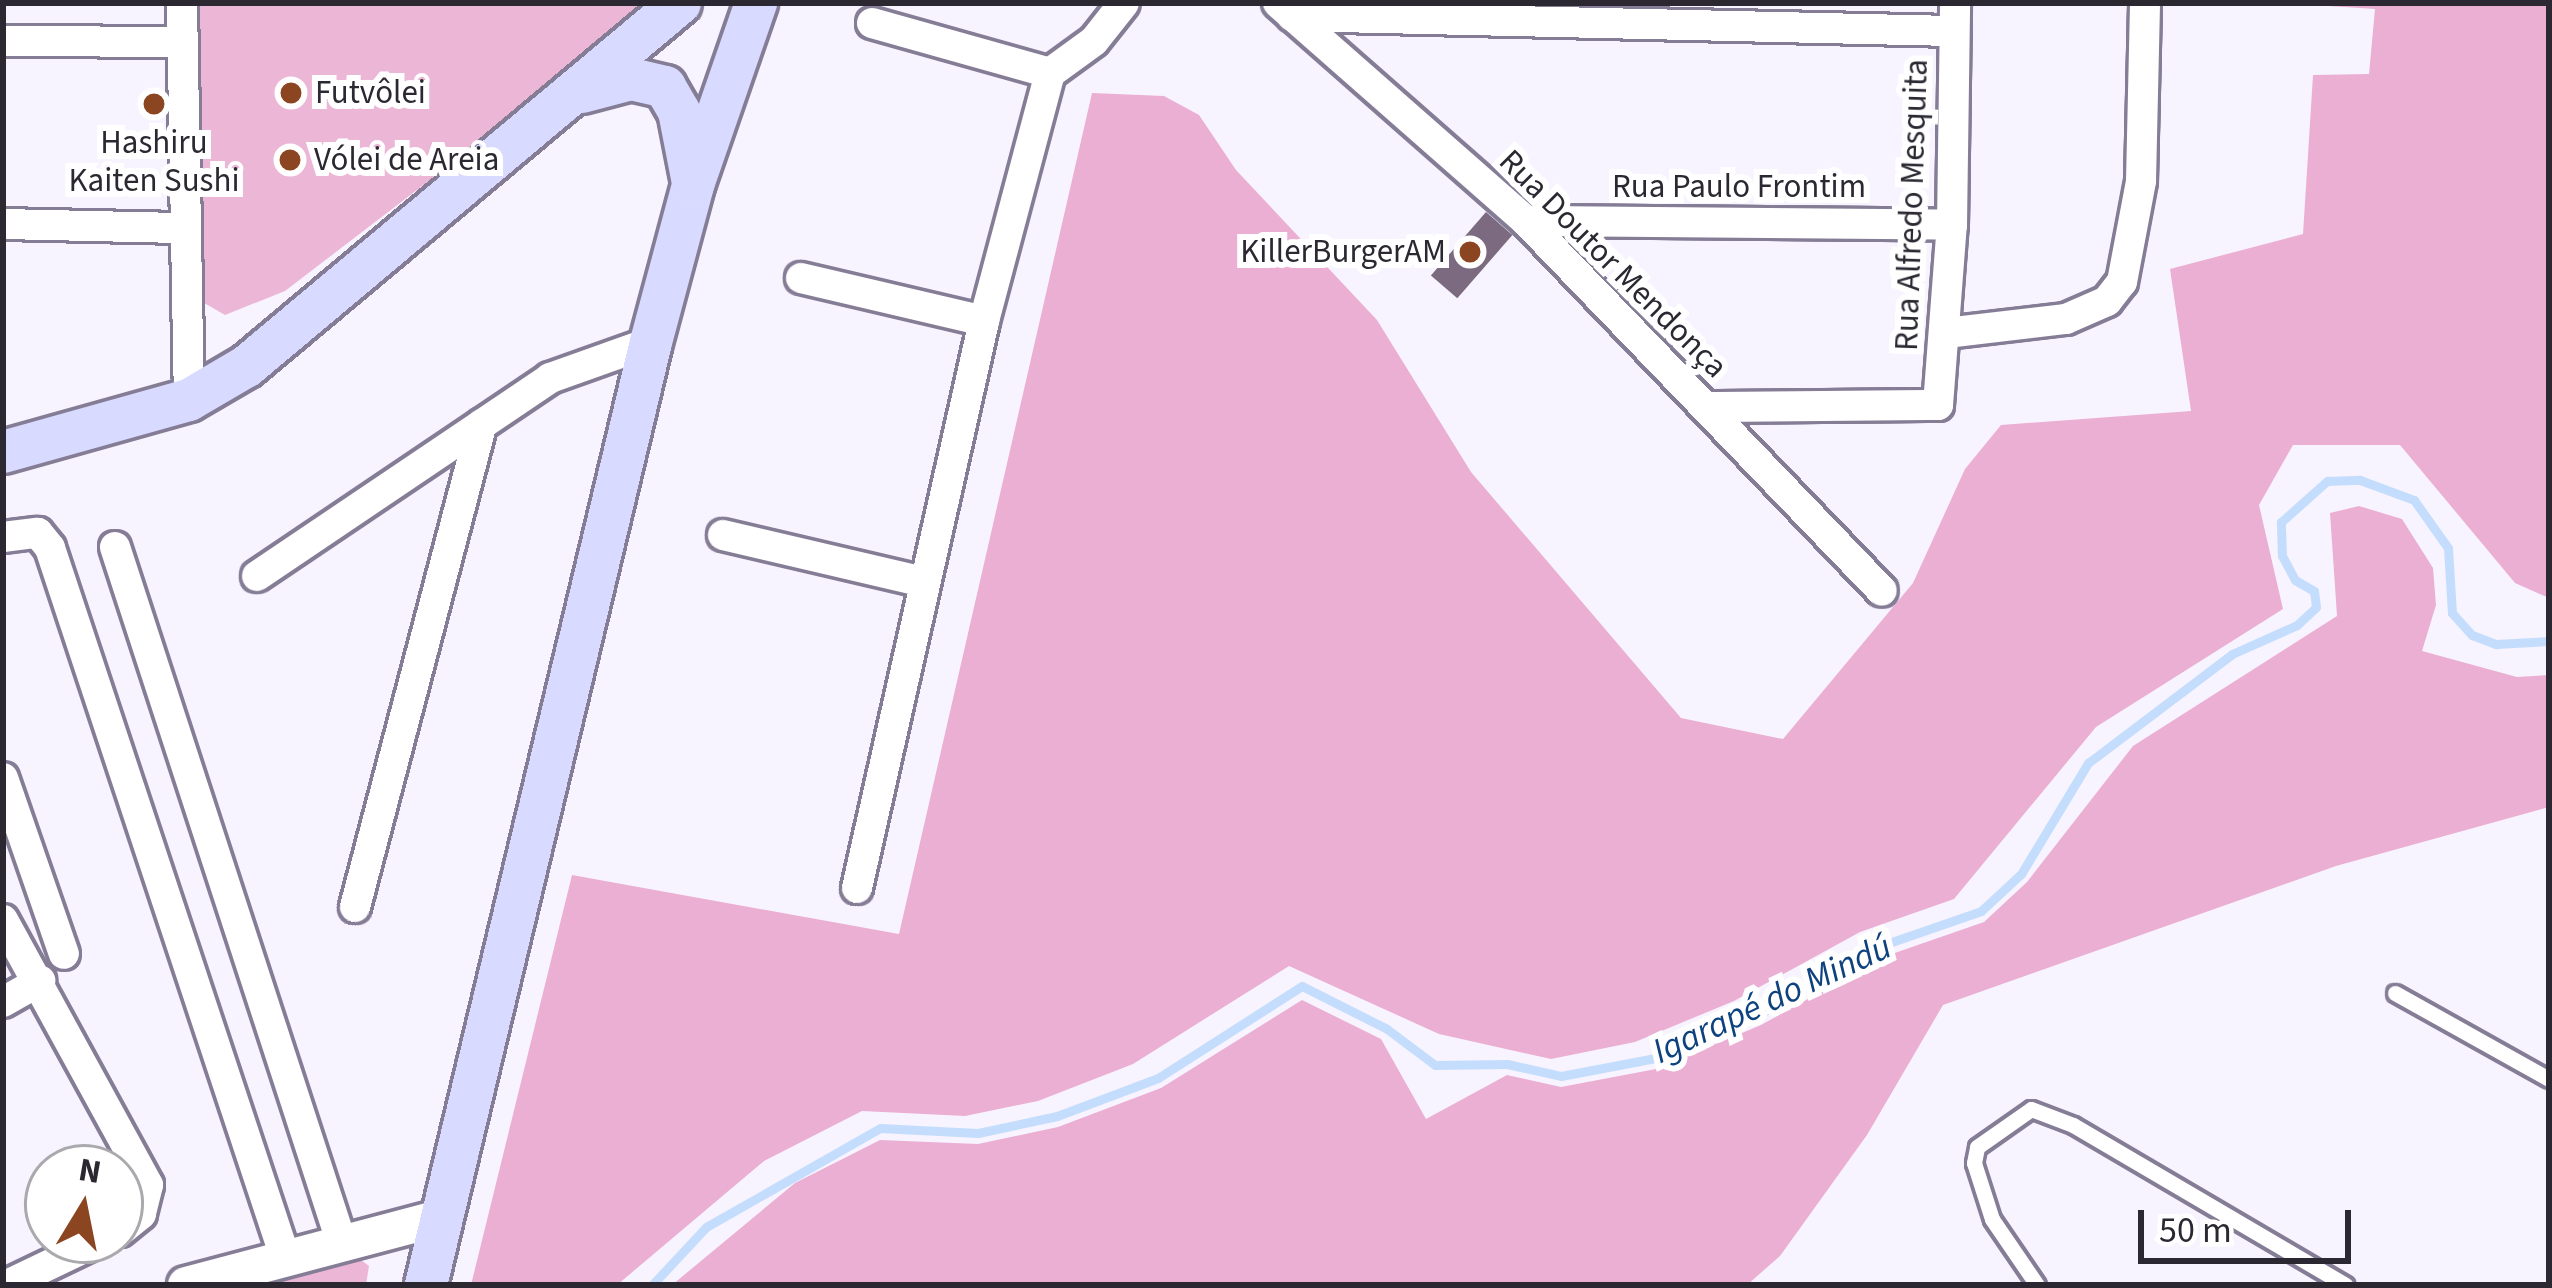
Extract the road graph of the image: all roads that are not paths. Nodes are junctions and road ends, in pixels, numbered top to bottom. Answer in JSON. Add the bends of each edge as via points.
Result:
{"nodes":[{"id":1,"x":182,"y":3,"type":"edge"},
{"id":2,"x":680,"y":3,"type":"edge"},
{"id":3,"x":756,"y":3,"type":"edge"},
{"id":4,"x":1124,"y":3,"type":"edge"},
{"id":5,"x":2145,"y":3,"type":"edge"},
{"id":6,"x":1285,"y":9,"type":"edge"},
{"id":7,"x":1954,"y":17,"type":"edge"},
{"id":8,"x":872,"y":22,"type":"dead end"},
{"id":9,"x":3,"y":41,"type":"edge"},
{"id":10,"x":182,"y":42,"type":"junction"},
{"id":11,"x":1050,"y":73,"type":"junction"},
{"id":12,"x":564,"y":98,"type":"junction"},
{"id":13,"x":693,"y":185,"type":"junction"},
{"id":14,"x":1526,"y":221,"type":"junction"},
{"id":15,"x":3,"y":224,"type":"edge"},
{"id":16,"x":1952,"y":225,"type":"junction"},
{"id":17,"x":183,"y":228,"type":"junction"},
{"id":18,"x":800,"y":278,"type":"dead end"},
{"id":19,"x":984,"y":321,"type":"junction"},
{"id":20,"x":1946,"y":333,"type":"junction"},
{"id":21,"x":651,"y":342,"type":"junction"},
{"id":22,"x":189,"y":400,"type":"junction"},
{"id":23,"x":1706,"y":407,"type":"junction"},
{"id":24,"x":482,"y":424,"type":"junction"},
{"id":25,"x":3,"y":452,"type":"edge"},
{"id":26,"x":723,"y":535,"type":"dead end"},
{"id":27,"x":3,"y":537,"type":"edge"},
{"id":28,"x":115,"y":547,"type":"dead end"},
{"id":29,"x":257,"y":576,"type":"dead end"},
{"id":30,"x":924,"y":582,"type":"junction"},
{"id":31,"x":1882,"y":591,"type":"dead end"},
{"id":32,"x":3,"y":778,"type":"edge"},
{"id":33,"x":857,"y":888,"type":"dead end"},
{"id":34,"x":355,"y":908,"type":"dead end"},
{"id":35,"x":3,"y":920,"type":"edge"},
{"id":36,"x":64,"y":954,"type":"dead end"},
{"id":37,"x":40,"y":981,"type":"junction"},
{"id":38,"x":2395,"y":993,"type":"dead end"},
{"id":39,"x":3,"y":1002,"type":"edge"},
{"id":40,"x":2549,"y":1079,"type":"edge"},
{"id":41,"x":126,"y":1144,"type":"edge"},
{"id":42,"x":442,"y":1217,"type":"junction"},
{"id":43,"x":340,"y":1238,"type":"junction"},
{"id":44,"x":284,"y":1254,"type":"junction"},
{"id":45,"x":51,"y":1264,"type":"edge"},
{"id":46,"x":7,"y":1285,"type":"edge"},
{"id":47,"x":186,"y":1285,"type":"edge"},
{"id":48,"x":426,"y":1285,"type":"edge"},
{"id":49,"x":2037,"y":1285,"type":"edge"},
{"id":50,"x":2346,"y":1285,"type":"edge"}],
"edges":[{"from":1,"to":10,"type":"street"},
{"from":2,"to":12,"type":"main road"},
{"from":3,"to":13,"type":"main road"},
{"from":4,"to":11,"type":"street","via":[[1094,41]]},
{"from":5,"to":20,"type":"street","via":[[2141,181],[2122,282],[2107,301],[2066,319]]},
{"from":6,"to":7,"type":"street"},
{"from":6,"to":14,"type":"street","name":"Rua Doutor Mendonça"},
{"from":7,"to":16,"type":"street","name":"Rua Alfredo Mesquita"},
{"from":8,"to":11,"type":"street"},
{"from":9,"to":10,"type":"street"},
{"from":10,"to":17,"type":"street"},
{"from":11,"to":19,"type":"street"},
{"from":12,"to":13,"type":"main road","via":[[631,79],[665,87],[680,111]]},
{"from":12,"to":22,"type":"main road","via":[[247,366]]},
{"from":13,"to":21,"type":"main road"},
{"from":14,"to":16,"type":"street","name":"Rua Paulo Frontim"},
{"from":14,"to":23,"type":"street","name":"Rua Doutor Mendonça"},
{"from":15,"to":17,"type":"street"},
{"from":16,"to":20,"type":"street","name":"Rua Alfredo Mesquita"},
{"from":17,"to":22,"type":"street"},
{"from":18,"to":19,"type":"street"},
{"from":19,"to":30,"type":"street"},
{"from":20,"to":23,"type":"street","name":"Rua Alfredo Mesquita","via":[[1935,408]]},
{"from":21,"to":24,"type":"street","via":[[550,378]]},
{"from":21,"to":42,"type":"main road"},
{"from":22,"to":25,"type":"main road"},
{"from":23,"to":31,"type":"street","name":"Rua Doutor Mendonça"},
{"from":24,"to":29,"type":"street"},
{"from":24,"to":34,"type":"street"},
{"from":26,"to":30,"type":"street"},
{"from":27,"to":44,"type":"street","via":[[38,533],[50,548]]},
{"from":28,"to":43,"type":"street"},
{"from":30,"to":33,"type":"street"},
{"from":32,"to":36,"type":"street"},
{"from":35,"to":37,"type":"street"},
{"from":37,"to":39,"type":"street"},
{"from":37,"to":41,"type":"street"},
{"from":38,"to":40,"type":"lane"},
{"from":42,"to":43,"type":"street"},
{"from":42,"to":48,"type":"main road"},
{"from":43,"to":44,"type":"street"},
{"from":44,"to":47,"type":"street"},
{"from":45,"to":46,"type":"street"},
{"from":49,"to":50,"type":"lane","via":[[1993,1219],[1974,1163],[1977,1147],[2031,1108]]}]}
